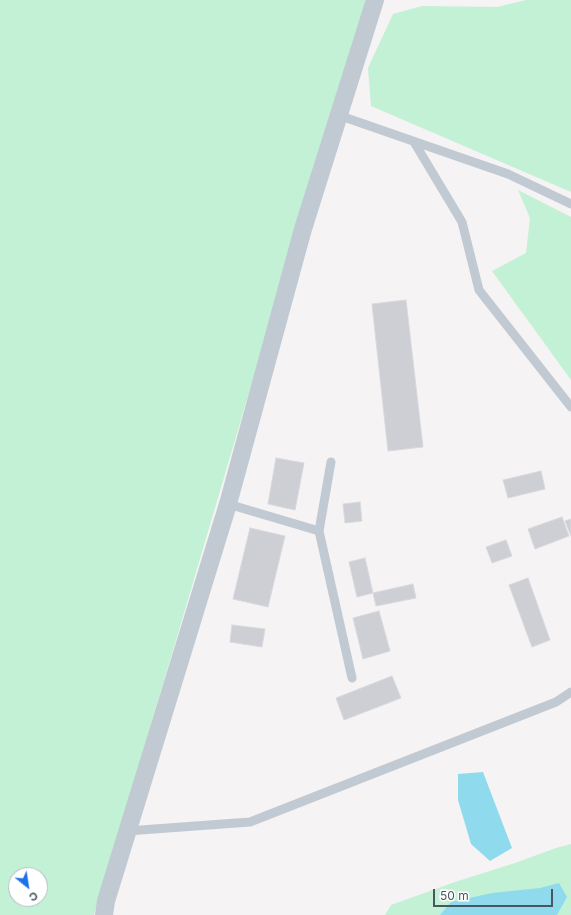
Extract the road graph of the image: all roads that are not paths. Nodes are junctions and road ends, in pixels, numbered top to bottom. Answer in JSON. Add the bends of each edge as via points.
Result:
{"nodes":[{"id":1,"x":375,"y":0,"type":"edge"},
{"id":2,"x":338,"y":115,"type":"junction"},
{"id":3,"x":414,"y":142,"type":"junction"},
{"id":4,"x":571,"y":204,"type":"edge"},
{"id":5,"x":571,"y":406,"type":"edge"},
{"id":6,"x":331,"y":462,"type":"dead end"},
{"id":7,"x":228,"y":504,"type":"junction"},
{"id":8,"x":319,"y":531,"type":"junction"},
{"id":9,"x":352,"y":678,"type":"dead end"},
{"id":10,"x":571,"y":692,"type":"edge"},
{"id":11,"x":127,"y":831,"type":"junction"},
{"id":12,"x":104,"y":915,"type":"edge"}],
"edges":[{"from":1,"to":2,"type":"street"},
{"from":2,"to":3,"type":"lane"},
{"from":2,"to":7,"type":"street","via":[[303,229]]},
{"from":3,"to":4,"type":"lane","via":[[508,174]]},
{"from":3,"to":5,"type":"lane","via":[[462,222],[479,290]]},
{"from":6,"to":8,"type":"lane"},
{"from":7,"to":8,"type":"lane"},
{"from":7,"to":11,"type":"street"},
{"from":8,"to":9,"type":"lane"},
{"from":10,"to":11,"type":"lane","via":[[556,702],[250,822]]},
{"from":11,"to":12,"type":"street"}]}
